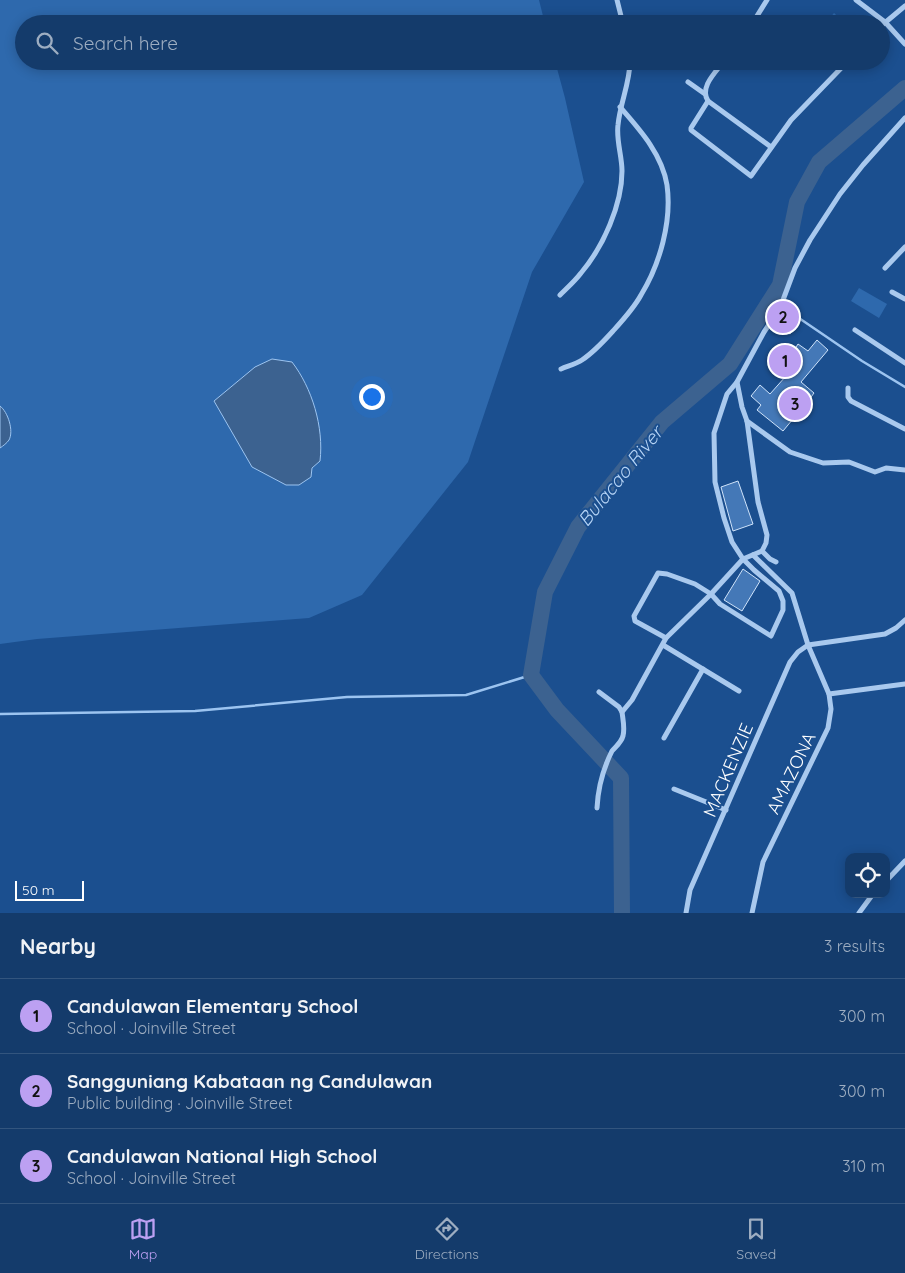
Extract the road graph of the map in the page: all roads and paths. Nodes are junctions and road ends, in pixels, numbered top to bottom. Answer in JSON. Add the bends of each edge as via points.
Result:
{"nodes":[{"id":1,"x":617,"y":0,"type":"edge"},
{"id":2,"x":767,"y":0,"type":"edge"},
{"id":3,"x":856,"y":0,"type":"edge"},
{"id":4,"x":905,"y":6,"type":"edge"},
{"id":5,"x":621,"y":15,"type":"edge"},
{"id":6,"x":758,"y":15,"type":"edge"},
{"id":7,"x":873,"y":15,"type":"edge"},
{"id":8,"x":890,"y":18,"type":"edge"},
{"id":9,"x":890,"y":30,"type":"edge"},
{"id":10,"x":905,"y":44,"type":"edge"},
{"id":11,"x":630,"y":70,"type":"edge"},
{"id":12,"x":717,"y":70,"type":"edge"},
{"id":13,"x":839,"y":70,"type":"edge"},
{"id":14,"x":688,"y":82,"type":"dead end"},
{"id":15,"x":705,"y":94,"type":"junction"},
{"id":16,"x":708,"y":101,"type":"junction"},
{"id":17,"x":620,"y":107,"type":"junction"},
{"id":18,"x":905,"y":118,"type":"edge"},
{"id":19,"x":771,"y":147,"type":"junction"},
{"id":20,"x":905,"y":247,"type":"edge"},
{"id":21,"x":886,"y":268,"type":"dead end"},
{"id":22,"x":892,"y":292,"type":"dead end"},
{"id":23,"x":560,"y":295,"type":"dead end"},
{"id":24,"x":905,"y":299,"type":"edge"},
{"id":25,"x":855,"y":330,"type":"dead end"},
{"id":26,"x":905,"y":363,"type":"edge"},
{"id":27,"x":561,"y":369,"type":"dead end"},
{"id":28,"x":737,"y":382,"type":"junction"},
{"id":29,"x":848,"y":388,"type":"dead end"},
{"id":30,"x":747,"y":421,"type":"junction"},
{"id":31,"x":905,"y":429,"type":"edge"},
{"id":32,"x":905,"y":470,"type":"edge"},
{"id":33,"x":762,"y":551,"type":"junction"},
{"id":34,"x":753,"y":555,"type":"junction"},
{"id":35,"x":743,"y":559,"type":"junction"},
{"id":36,"x":776,"y":562,"type":"dead end"},
{"id":37,"x":710,"y":594,"type":"junction"},
{"id":38,"x":905,"y":620,"type":"edge"},
{"id":39,"x":666,"y":638,"type":"junction"},
{"id":40,"x":663,"y":645,"type":"junction"},
{"id":41,"x":808,"y":645,"type":"junction"},
{"id":42,"x":703,"y":669,"type":"junction"},
{"id":43,"x":905,"y":684,"type":"edge"},
{"id":44,"x":599,"y":692,"type":"dead end"},
{"id":45,"x":739,"y":692,"type":"dead end"},
{"id":46,"x":829,"y":694,"type":"junction"},
{"id":47,"x":622,"y":712,"type":"junction"},
{"id":48,"x":664,"y":738,"type":"dead end"},
{"id":49,"x":674,"y":789,"type":"dead end"},
{"id":50,"x":597,"y":808,"type":"dead end"},
{"id":51,"x":726,"y":810,"type":"junction"},
{"id":52,"x":905,"y":861,"type":"edge"},
{"id":53,"x":890,"y":877,"type":"edge"},
{"id":54,"x":871,"y":898,"type":"edge"},
{"id":55,"x":686,"y":913,"type":"edge"},
{"id":56,"x":752,"y":913,"type":"edge"},
{"id":57,"x":858,"y":913,"type":"edge"}],
"edges":[{"from":1,"to":5,"type":"street"},
{"from":2,"to":6,"type":"street"},
{"from":3,"to":7,"type":"street"},
{"from":4,"to":8,"type":"street"},
{"from":9,"to":10,"type":"street"},
{"from":11,"to":17,"type":"street"},
{"from":12,"to":15,"type":"street","via":[[706,85]]},
{"from":13,"to":19,"type":"street","via":[[791,120]]},
{"from":14,"to":15,"type":"street"},
{"from":15,"to":16,"type":"street"},
{"from":16,"to":19,"type":"street"},
{"from":16,"to":19,"type":"street","via":[[691,129],[751,176]]},
{"from":17,"to":23,"type":"street","via":[[618,128],[622,172],[618,202],[596,252]]},
{"from":17,"to":27,"type":"street","via":[[654,150],[667,184],[668,211],[662,244],[641,295],[623,320],[582,360]]},
{"from":18,"to":28,"type":"street","via":[[840,194],[810,240],[781,306]]},
{"from":20,"to":21,"type":"street"},
{"from":22,"to":24,"type":"street"},
{"from":25,"to":26,"type":"street"},
{"from":28,"to":30,"type":"street"},
{"from":28,"to":35,"type":"street","via":[[728,394],[714,434],[715,482],[732,542]]},
{"from":29,"to":31,"type":"street","via":[[851,401]]},
{"from":30,"to":32,"type":"street","via":[[790,452],[815,461],[849,462],[875,472],[886,468]]},
{"from":30,"to":33,"type":"street","via":[[758,502],[767,535]]},
{"from":33,"to":34,"type":"street"},
{"from":33,"to":36,"type":"street"},
{"from":34,"to":35,"type":"street"},
{"from":34,"to":41,"type":"street","name":"AMAZONA","via":[[792,593]]},
{"from":35,"to":37,"type":"street"},
{"from":35,"to":37,"type":"street","via":[[779,591],[783,601],[783,610],[771,636],[720,604]]},
{"from":37,"to":39,"type":"street"},
{"from":37,"to":39,"type":"street","via":[[674,576],[656,574],[634,619]]},
{"from":38,"to":41,"type":"street","via":[[885,634]]},
{"from":39,"to":40,"type":"street"},
{"from":40,"to":42,"type":"street"},
{"from":40,"to":47,"type":"street"},
{"from":41,"to":46,"type":"street","name":"AMAZONA"},
{"from":41,"to":51,"type":"street","name":"MACKENZIE","via":[[790,662]]},
{"from":42,"to":45,"type":"street"},
{"from":42,"to":48,"type":"street"},
{"from":43,"to":46,"type":"street"},
{"from":44,"to":47,"type":"street"},
{"from":46,"to":56,"type":"street","name":"AMAZONA","via":[[828,728],[763,862]]},
{"from":47,"to":50,"type":"street","via":[[624,733],[605,769]]},
{"from":49,"to":51,"type":"street"},
{"from":51,"to":55,"type":"street","name":"MACKENZIE","via":[[690,890]]},
{"from":52,"to":53,"type":"street"},
{"from":54,"to":57,"type":"street"}]}
